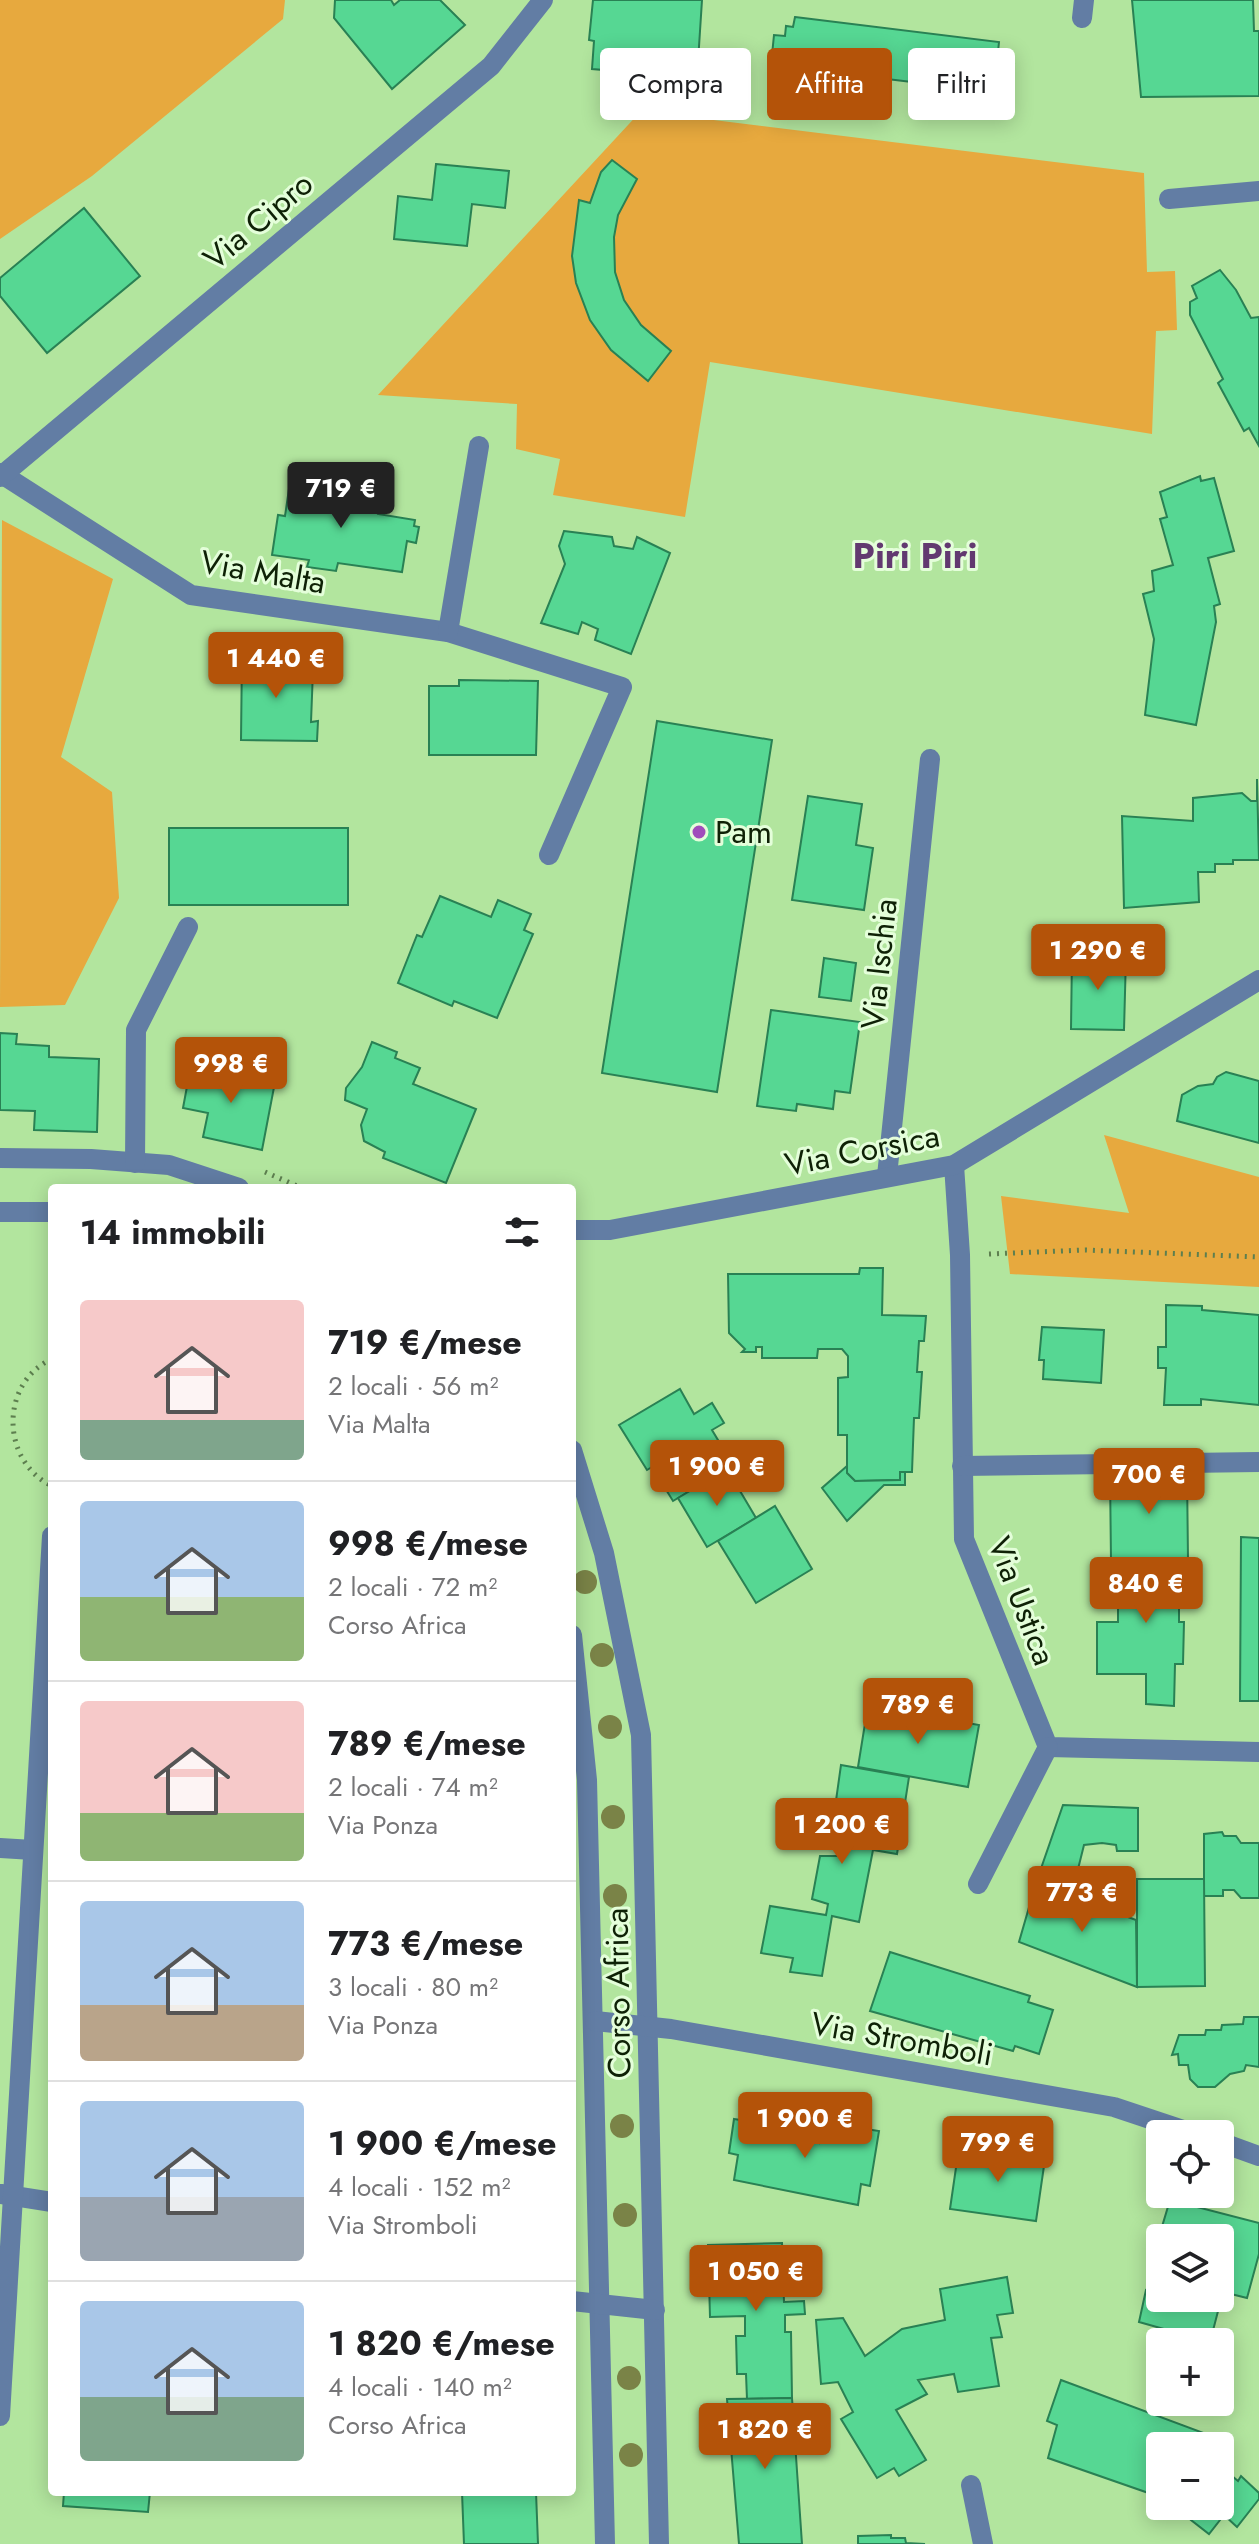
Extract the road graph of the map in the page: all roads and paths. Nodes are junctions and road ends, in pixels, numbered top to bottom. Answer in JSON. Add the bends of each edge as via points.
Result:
{"nodes":[{"id":1,"x":543,"y":0,"type":"edge"},
{"id":2,"x":1259,"y":191,"type":"edge"},
{"id":3,"x":1169,"y":199,"type":"dead end"},
{"id":4,"x":479,"y":446,"type":"dead end"},
{"id":5,"x":1,"y":474,"type":"edge"},
{"id":6,"x":448,"y":632,"type":"junction"},
{"id":7,"x":930,"y":759,"type":"dead end"},
{"id":8,"x":549,"y":855,"type":"dead end"},
{"id":9,"x":188,"y":927,"type":"dead end"},
{"id":10,"x":1259,"y":980,"type":"edge"},
{"id":11,"x":0,"y":1158,"type":"edge"},
{"id":12,"x":135,"y":1163,"type":"junction"},
{"id":13,"x":954,"y":1165,"type":"junction"},
{"id":14,"x":887,"y":1176,"type":"junction"},
{"id":15,"x":227,"y":1184,"type":"edge"},
{"id":16,"x":0,"y":1212,"type":"edge"},
{"id":17,"x":48,"y":1212,"type":"edge"},
{"id":18,"x":576,"y":1230,"type":"edge"},
{"id":19,"x":610,"y":1230,"type":"junction"},
{"id":20,"x":576,"y":1243,"type":"edge"},
{"id":21,"x":960,"y":1255,"type":"junction"},
{"id":22,"x":1259,"y":1257,"type":"edge"},
{"id":23,"x":48,"y":1361,"type":"edge"},
{"id":24,"x":1259,"y":1462,"type":"edge"},
{"id":25,"x":576,"y":1463,"type":"edge"},
{"id":26,"x":962,"y":1466,"type":"junction"},
{"id":27,"x":48,"y":1483,"type":"edge"},
{"id":28,"x":48,"y":1602,"type":"edge"},
{"id":29,"x":576,"y":1674,"type":"edge"},
{"id":30,"x":1048,"y":1747,"type":"junction"},
{"id":31,"x":1259,"y":1752,"type":"edge"},
{"id":32,"x":0,"y":1848,"type":"edge"},
{"id":33,"x":33,"y":1850,"type":"junction"},
{"id":34,"x":978,"y":1884,"type":"dead end"},
{"id":35,"x":595,"y":2021,"type":"junction"},
{"id":36,"x":648,"y":2026,"type":"junction"},
{"id":37,"x":1153,"y":2120,"type":"edge"},
{"id":38,"x":1234,"y":2147,"type":"edge"},
{"id":39,"x":1259,"y":2156,"type":"edge"},
{"id":40,"x":6,"y":2195,"type":"edge"},
{"id":41,"x":48,"y":2201,"type":"edge"},
{"id":42,"x":576,"y":2301,"type":"edge"},
{"id":43,"x":601,"y":2304,"type":"junction"},
{"id":44,"x":655,"y":2310,"type":"junction"},
{"id":45,"x":0,"y":2416,"type":"edge"},
{"id":46,"x":971,"y":2485,"type":"dead end"},
{"id":47,"x":605,"y":2544,"type":"edge"},
{"id":48,"x":659,"y":2544,"type":"edge"},
{"id":49,"x":983,"y":2544,"type":"edge"}],
"edges":[{"from":1,"to":5,"type":"street","name":"Via Cipro","via":[[491,66]]},
{"from":2,"to":3,"type":"street"},
{"from":4,"to":6,"type":"street"},
{"from":5,"to":6,"type":"street","name":"Via Malta","via":[[191,595]]},
{"from":6,"to":8,"type":"street","name":"Via Malta","via":[[622,687]]},
{"from":7,"to":14,"type":"street","name":"Via Ischia"},
{"from":9,"to":12,"type":"street","via":[[136,1030]]},
{"from":10,"to":13,"type":"street","name":"Via Corsica"},
{"from":11,"to":12,"type":"street"},
{"from":12,"to":15,"type":"street","via":[[169,1165]]},
{"from":13,"to":14,"type":"street","name":"Via Corsica"},
{"from":13,"to":21,"type":"street","name":"Via Ustica"},
{"from":14,"to":19,"type":"street","name":"Via Corsica"},
{"from":16,"to":17,"type":"street"},
{"from":18,"to":19,"type":"street","name":"Via Corsica"},
{"from":19,"to":20,"type":"street"},
{"from":21,"to":22,"type":"path","via":[[1085,1250]]},
{"from":21,"to":26,"type":"street","name":"Via Ustica"},
{"from":23,"to":27,"type":"path","via":[[23,1381],[9,1427],[19,1458]]},
{"from":24,"to":26,"type":"street"},
{"from":25,"to":36,"type":"street","name":"Corso Africa","via":[[604,1553],[641,1735]]},
{"from":26,"to":30,"type":"street","name":"Via Ustica","via":[[964,1539]]},
{"from":28,"to":33,"type":"street"},
{"from":29,"to":35,"type":"street","name":"Corso Africa","via":[[587,1780]]},
{"from":30,"to":31,"type":"street"},
{"from":30,"to":34,"type":"street"},
{"from":32,"to":33,"type":"street"},
{"from":33,"to":40,"type":"street"},
{"from":35,"to":36,"type":"street","name":"Via Stromboli"},
{"from":35,"to":43,"type":"street","name":"Corso Africa"},
{"from":36,"to":37,"type":"street","name":"Via Stromboli","via":[[1114,2107]]},
{"from":36,"to":44,"type":"street","name":"Corso Africa"},
{"from":38,"to":39,"type":"street"},
{"from":40,"to":41,"type":"street"},
{"from":40,"to":45,"type":"street"},
{"from":42,"to":43,"type":"street"},
{"from":43,"to":44,"type":"street"},
{"from":43,"to":47,"type":"street","name":"Corso Africa"},
{"from":44,"to":48,"type":"street","name":"Corso Africa"},
{"from":46,"to":49,"type":"street"}]}
